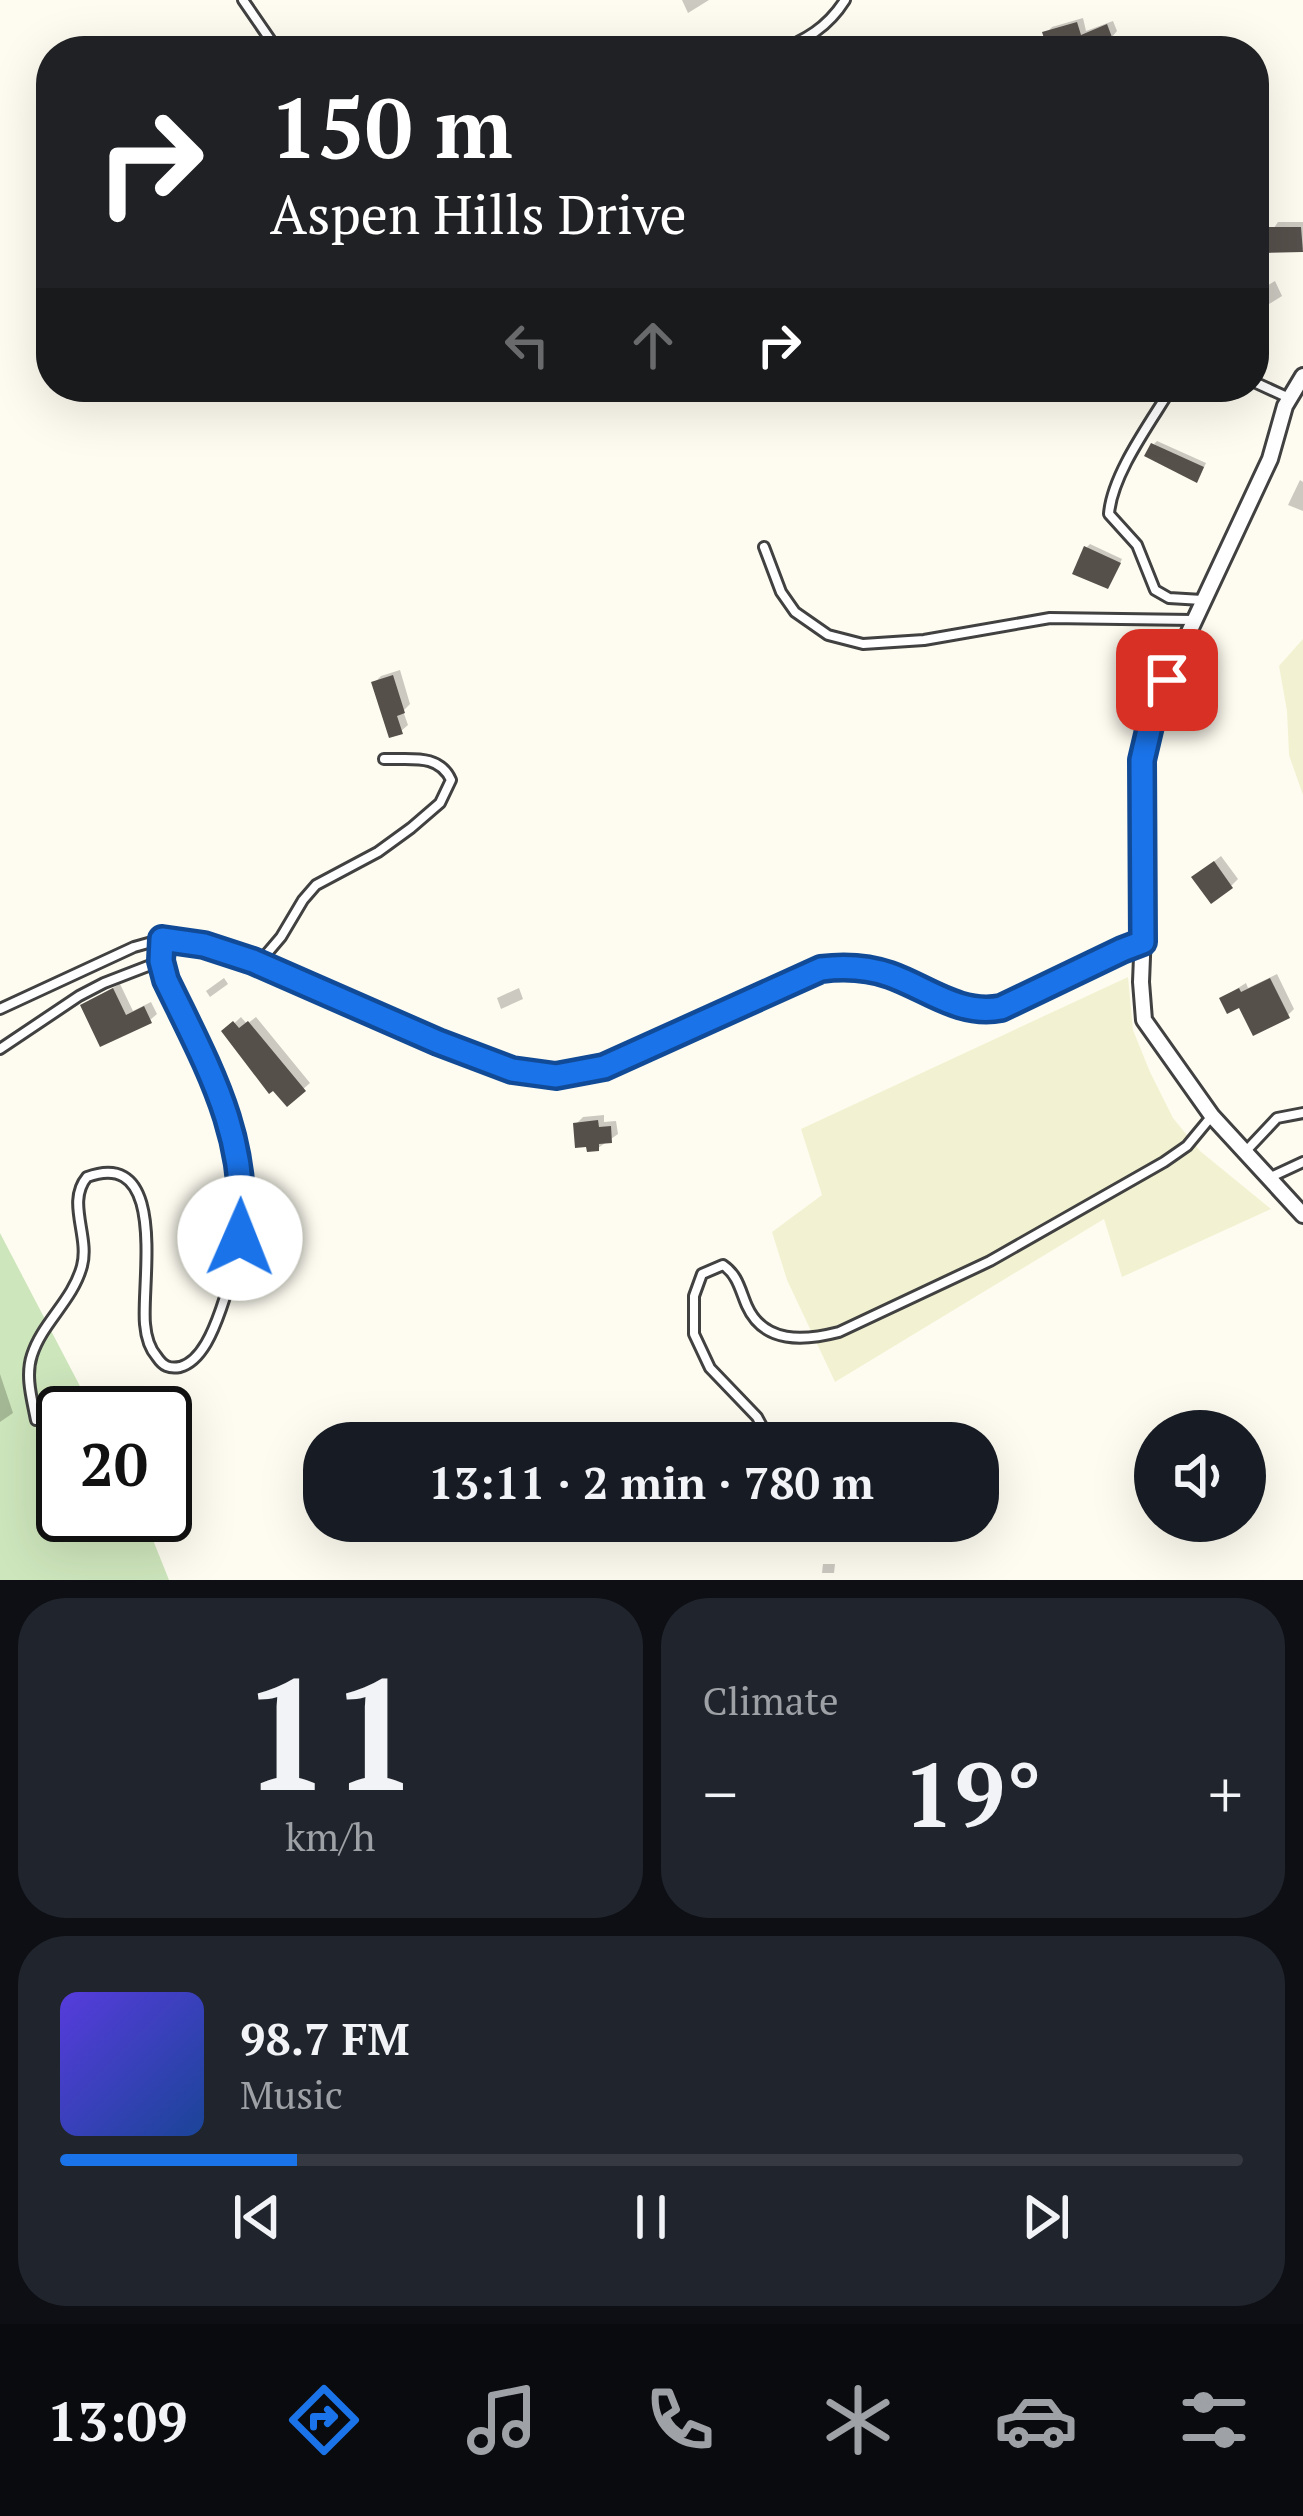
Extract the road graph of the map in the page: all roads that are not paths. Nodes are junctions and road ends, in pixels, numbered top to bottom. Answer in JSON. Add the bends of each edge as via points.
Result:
{"nodes":[{"id":1,"x":243,"y":0,"type":"edge"},
{"id":2,"x":845,"y":0,"type":"edge"},
{"id":3,"x":268,"y":36,"type":"edge"},
{"id":4,"x":808,"y":36,"type":"edge"},
{"id":5,"x":1303,"y":376,"type":"edge"},
{"id":6,"x":1269,"y":389,"type":"edge"},
{"id":7,"x":1289,"y":398,"type":"junction"},
{"id":8,"x":1164,"y":402,"type":"edge"},
{"id":9,"x":764,"y":547,"type":"dead end"},
{"id":10,"x":1204,"y":600,"type":"junction"},
{"id":11,"x":1194,"y":620,"type":"junction"},
{"id":12,"x":384,"y":759,"type":"dead end"},
{"id":13,"x":162,"y":939,"type":"junction"},
{"id":14,"x":1143,"y":942,"type":"junction"},
{"id":15,"x":161,"y":961,"type":"junction"},
{"id":16,"x":258,"y":964,"type":"junction"},
{"id":17,"x":0,"y":1009,"type":"edge"},
{"id":18,"x":0,"y":1049,"type":"edge"},
{"id":19,"x":1303,"y":1113,"type":"edge"},
{"id":20,"x":1212,"y":1116,"type":"junction"},
{"id":21,"x":1244,"y":1152,"type":"junction"},
{"id":22,"x":1303,"y":1162,"type":"edge"},
{"id":23,"x":1268,"y":1179,"type":"junction"},
{"id":24,"x":1303,"y":1215,"type":"edge"},
{"id":25,"x":36,"y":1420,"type":"dead end"},
{"id":26,"x":759,"y":1422,"type":"edge"}],
"edges":[{"from":1,"to":3,"type":"lane"},
{"from":2,"to":4,"type":"lane"},
{"from":5,"to":7,"type":"street"},
{"from":6,"to":7,"type":"lane"},
{"from":7,"to":10,"type":"street","via":[[1270,460]]},
{"from":8,"to":10,"type":"lane","via":[[1108,514],[1137,545],[1155,590]]},
{"from":9,"to":11,"type":"lane","via":[[795,612],[862,644],[1050,618]]},
{"from":10,"to":11,"type":"street"},
{"from":11,"to":14,"type":"street","via":[[1154,709],[1142,760]]},
{"from":12,"to":16,"type":"lane","via":[[439,764],[451,780],[446,795],[378,852],[316,885]]},
{"from":13,"to":15,"type":"lane"},
{"from":13,"to":16,"type":"lane"},
{"from":13,"to":17,"type":"lane"},
{"from":14,"to":16,"type":"lane","via":[[990,1010],[962,1008],[873,970],[821,969],[604,1067],[556,1076],[485,1062]]},
{"from":14,"to":20,"type":"street","via":[[1144,1020]]},
{"from":15,"to":18,"type":"lane","via":[[79,996]]},
{"from":15,"to":25,"type":"lane","via":[[240,1160],[235,1269],[201,1351],[186,1365],[165,1366],[146,1331],[142,1204],[120,1174],[87,1177],[77,1194],[82,1266],[32,1354]]},
{"from":19,"to":21,"type":"lane","via":[[1277,1118]]},
{"from":20,"to":21,"type":"street"},
{"from":20,"to":26,"type":"lane","via":[[1164,1162],[990,1261],[839,1331],[813,1339],[772,1334],[749,1310],[731,1269],[702,1274],[694,1334],[710,1368]]},
{"from":21,"to":23,"type":"street"},
{"from":22,"to":23,"type":"lane"},
{"from":23,"to":24,"type":"street"}]}
